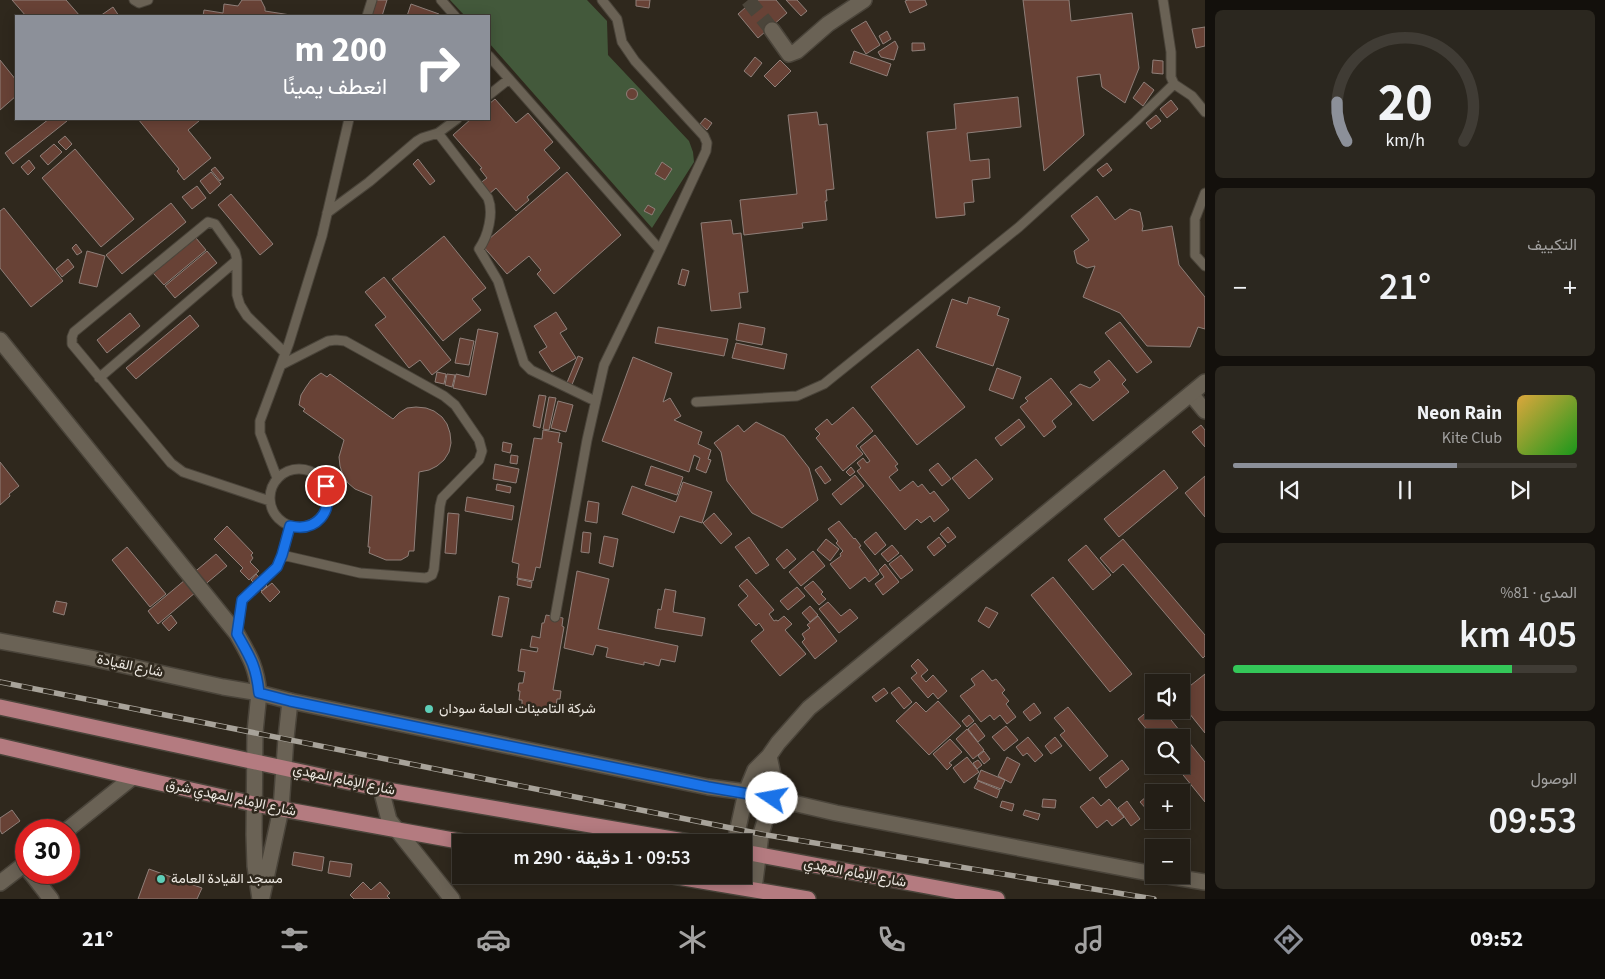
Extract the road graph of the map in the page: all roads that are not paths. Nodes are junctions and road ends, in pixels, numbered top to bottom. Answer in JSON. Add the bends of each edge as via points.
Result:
{"nodes":[{"id":1,"x":134,"y":0,"type":"edge"},
{"id":2,"x":148,"y":0,"type":"edge"},
{"id":3,"x":372,"y":0,"type":"edge"},
{"id":4,"x":441,"y":0,"type":"edge"},
{"id":5,"x":602,"y":0,"type":"edge"},
{"id":6,"x":864,"y":0,"type":"edge"},
{"id":7,"x":1163,"y":0,"type":"edge"},
{"id":8,"x":367,"y":15,"type":"edge"},
{"id":9,"x":453,"y":15,"type":"edge"},
{"id":10,"x":772,"y":30,"type":"tunnel mouth"},
{"id":11,"x":490,"y":57,"type":"edge"},
{"id":12,"x":509,"y":79,"type":"junction"},
{"id":13,"x":1174,"y":84,"type":"junction"},
{"id":14,"x":490,"y":94,"type":"edge"},
{"id":15,"x":1205,"y":112,"type":"edge"},
{"id":16,"x":349,"y":120,"type":"edge"},
{"id":17,"x":456,"y":120,"type":"edge"},
{"id":18,"x":438,"y":133,"type":"junction"},
{"id":19,"x":1205,"y":193,"type":"edge"},
{"id":20,"x":327,"y":213,"type":"junction"},
{"id":21,"x":660,"y":250,"type":"junction"},
{"id":22,"x":237,"y":260,"type":"junction"},
{"id":23,"x":1205,"y":266,"type":"edge"},
{"id":24,"x":0,"y":340,"type":"edge"},
{"id":25,"x":285,"y":353,"type":"junction"},
{"id":26,"x":280,"y":365,"type":"junction"},
{"id":27,"x":99,"y":378,"type":"junction"},
{"id":28,"x":1205,"y":382,"type":"edge"},
{"id":29,"x":1191,"y":394,"type":"junction"},
{"id":30,"x":595,"y":400,"type":"junction"},
{"id":31,"x":696,"y":402,"type":"dead end"},
{"id":32,"x":1205,"y":410,"type":"edge"},
{"id":33,"x":277,"y":478,"type":"junction"},
{"id":34,"x":270,"y":501,"type":"junction"},
{"id":35,"x":290,"y":526,"type":"junction"},
{"id":36,"x":282,"y":555,"type":"junction"},
{"id":37,"x":555,"y":617,"type":"dead end"},
{"id":38,"x":237,"y":634,"type":"junction"},
{"id":39,"x":0,"y":641,"type":"edge"},
{"id":40,"x":259,"y":693,"type":"junction"},
{"id":41,"x":290,"y":701,"type":"junction"},
{"id":42,"x":0,"y":707,"type":"edge"},
{"id":43,"x":0,"y":746,"type":"edge"},
{"id":44,"x":769,"y":756,"type":"junction"},
{"id":45,"x":256,"y":761,"type":"junction"},
{"id":46,"x":284,"y":768,"type":"junction"},
{"id":47,"x":133,"y":777,"type":"junction"},
{"id":48,"x":381,"y":789,"type":"junction"},
{"id":49,"x":746,"y":792,"type":"junction"},
{"id":50,"x":772,"y":798,"type":"junction"},
{"id":51,"x":254,"y":804,"type":"junction"},
{"id":52,"x":281,"y":809,"type":"junction"},
{"id":53,"x":80,"y":820,"type":"edge"},
{"id":54,"x":396,"y":830,"type":"junction"},
{"id":55,"x":643,"y":834,"type":"edge"},
{"id":56,"x":737,"y":834,"type":"edge"},
{"id":57,"x":452,"y":840,"type":"edge"},
{"id":58,"x":752,"y":854,"type":"edge"},
{"id":59,"x":759,"y":855,"type":"junction"},
{"id":60,"x":1145,"y":872,"type":"edge"},
{"id":61,"x":15,"y":874,"type":"edge"},
{"id":62,"x":1190,"y":880,"type":"edge"},
{"id":63,"x":1205,"y":882,"type":"edge"},
{"id":64,"x":0,"y":883,"type":"edge"},
{"id":65,"x":39,"y":884,"type":"edge"},
{"id":66,"x":740,"y":884,"type":"edge"},
{"id":67,"x":754,"y":889,"type":"junction"},
{"id":68,"x":51,"y":899,"type":"edge"},
{"id":69,"x":261,"y":899,"type":"edge"},
{"id":70,"x":452,"y":899,"type":"edge"},
{"id":71,"x":808,"y":899,"type":"edge"},
{"id":72,"x":997,"y":899,"type":"edge"}],
"edges":[{"from":1,"to":2,"type":"lane","via":[[139,3]]},
{"from":3,"to":8,"type":"lane"},
{"from":4,"to":9,"type":"lane"},
{"from":5,"to":21,"type":"lane","via":[[617,19],[622,42],[635,61],[707,143]]},
{"from":6,"to":10,"type":"street","via":[[790,54]]},
{"from":7,"to":13,"type":"lane"},
{"from":11,"to":12,"type":"lane"},
{"from":12,"to":14,"type":"lane"},
{"from":12,"to":21,"type":"lane"},
{"from":13,"to":15,"type":"lane","via":[[1192,96]]},
{"from":13,"to":31,"type":"lane","via":[[1019,227],[824,384],[796,396]]},
{"from":16,"to":20,"type":"lane"},
{"from":17,"to":18,"type":"lane"},
{"from":18,"to":20,"type":"lane","via":[[417,141]]},
{"from":18,"to":30,"type":"lane","via":[[490,203],[485,240],[479,249],[498,281],[524,363],[531,370]]},
{"from":19,"to":23,"type":"lane","via":[[1195,220],[1195,255]]},
{"from":20,"to":25,"type":"lane"},
{"from":21,"to":30,"type":"lane","via":[[604,364]]},
{"from":22,"to":25,"type":"lane","via":[[240,305]]},
{"from":22,"to":27,"type":"lane"},
{"from":22,"to":27,"type":"lane","via":[[215,224],[208,222],[74,332],[72,344]]},
{"from":24,"to":38,"type":"street"},
{"from":25,"to":26,"type":"lane"},
{"from":26,"to":33,"type":"lane","via":[[260,421],[260,433]]},
{"from":26,"to":36,"type":"lane","via":[[328,341],[345,342],[444,396],[455,405],[479,440],[482,451],[479,460],[442,498],[432,575],[426,578],[360,573]]},
{"from":27,"to":34,"type":"lane","via":[[171,463],[183,472]]},
{"from":28,"to":29,"type":"street"},
{"from":29,"to":32,"type":"street"},
{"from":29,"to":44,"type":"street","via":[[809,708]]},
{"from":30,"to":37,"type":"lane"},
{"from":33,"to":34,"type":"lane"},
{"from":33,"to":35,"type":"lane","via":[[291,469],[300,468],[316,474],[326,486],[328,503],[321,518],[306,527]]},
{"from":34,"to":35,"type":"lane","via":[[276,517]]},
{"from":35,"to":36,"type":"lane"},
{"from":36,"to":38,"type":"lane","via":[[277,567],[242,600]]},
{"from":38,"to":40,"type":"street","via":[[251,657]]},
{"from":39,"to":40,"type":"street","name":"شارع القيادة"},
{"from":40,"to":41,"type":"street","name":"شارع القيادة"},
{"from":40,"to":45,"type":"street"},
{"from":41,"to":46,"type":"street"},
{"from":41,"to":49,"type":"street","name":"شارع القيادة","via":[[708,787]]},
{"from":42,"to":45,"type":"main road","name":"شارع الإمام المهدي"},
{"from":43,"to":47,"type":"main road","name":"شارع الإمام المهدي شرق"},
{"from":44,"to":49,"type":"street","via":[[755,770]]},
{"from":44,"to":50,"type":"street"},
{"from":45,"to":46,"type":"main road","name":"شارع الإمام المهدي"},
{"from":45,"to":51,"type":"street"},
{"from":46,"to":48,"type":"main road","name":"شارع الإمام المهدي"},
{"from":46,"to":52,"type":"street"},
{"from":47,"to":51,"type":"main road","name":"شارع الإمام المهدي شرق"},
{"from":47,"to":53,"type":"street"},
{"from":48,"to":54,"type":"street","via":[[389,820]]},
{"from":48,"to":55,"type":"main road","name":"شارع الإمام المهدي"},
{"from":49,"to":50,"type":"street","name":"شارع القيادة"},
{"from":49,"to":56,"type":"street"},
{"from":50,"to":59,"type":"street","via":[[761,834]]},
{"from":50,"to":60,"type":"street","name":"شارع القيادة"},
{"from":51,"to":52,"type":"main road","name":"شارع الإمام المهدي شرق"},
{"from":51,"to":69,"type":"street","via":[[254,843]]},
{"from":52,"to":54,"type":"main road","name":"شارع الإمام المهدي شرق"},
{"from":52,"to":69,"type":"street"},
{"from":54,"to":57,"type":"main road","name":"شارع الإمام المهدي شرق"},
{"from":54,"to":70,"type":"street"},
{"from":58,"to":59,"type":"main road","name":"شارع الإمام المهدي"},
{"from":59,"to":67,"type":"street"},
{"from":59,"to":72,"type":"main road","name":"شارع الإمام المهدي"},
{"from":61,"to":64,"type":"street"},
{"from":62,"to":63,"type":"street"},
{"from":65,"to":68,"type":"street"},
{"from":66,"to":67,"type":"main road"},
{"from":67,"to":71,"type":"main road"}]}
